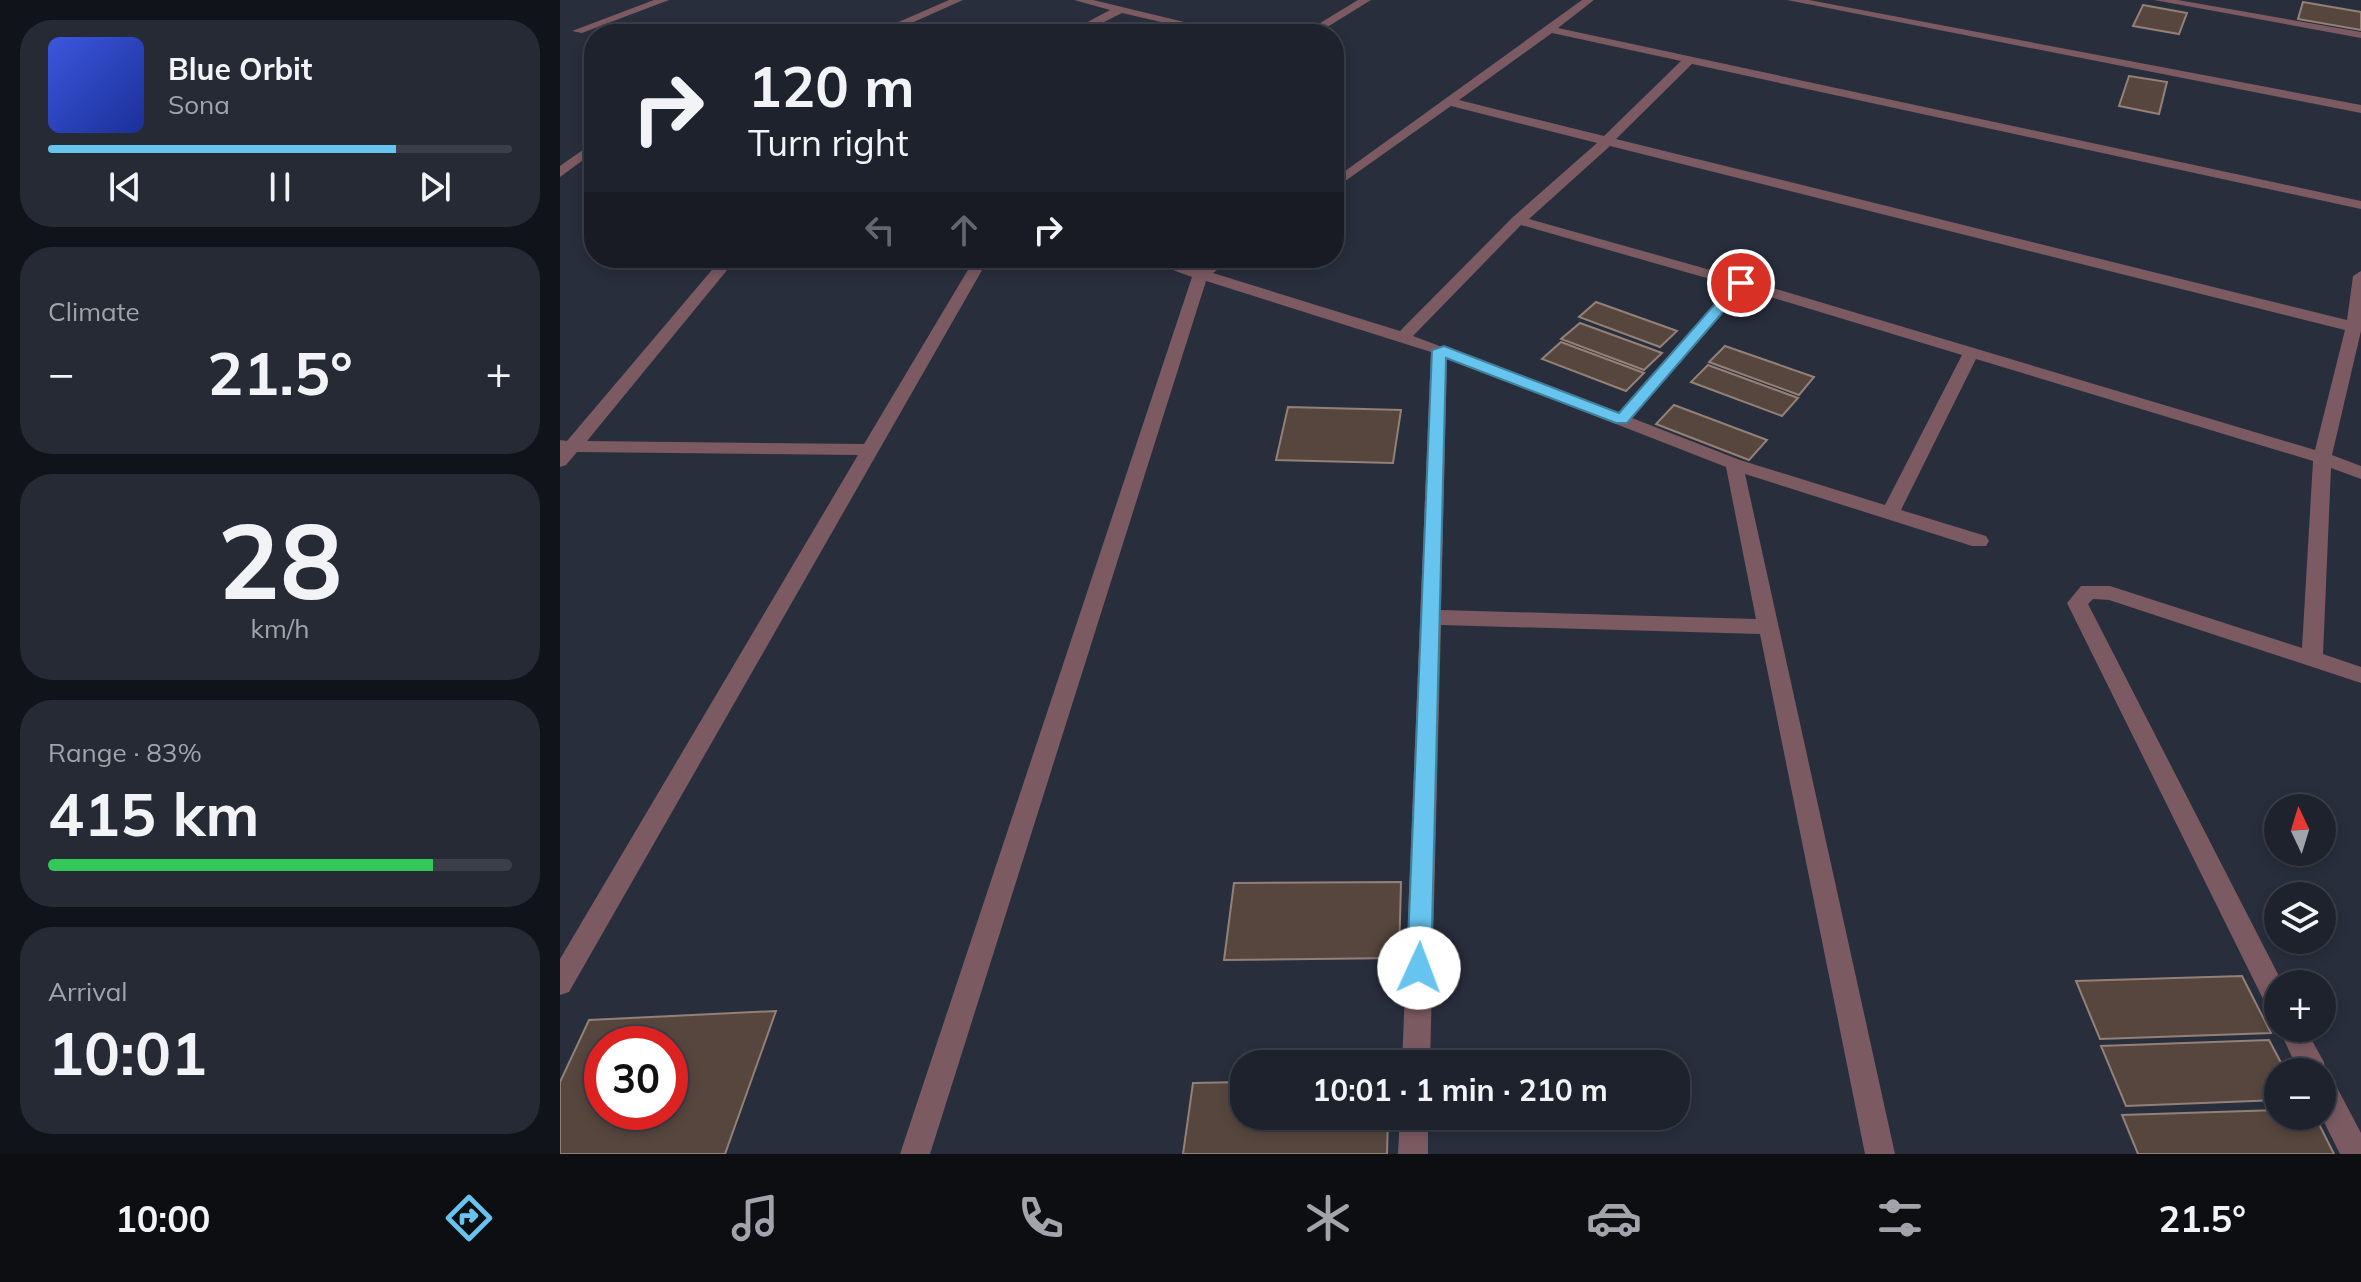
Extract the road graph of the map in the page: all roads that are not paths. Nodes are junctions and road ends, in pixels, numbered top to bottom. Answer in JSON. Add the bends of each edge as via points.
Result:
{"nodes":[{"id":1,"x":664,"y":0,"type":"edge"},
{"id":2,"x":958,"y":0,"type":"edge"},
{"id":3,"x":1079,"y":0,"type":"edge"},
{"id":4,"x":1366,"y":0,"type":"edge"},
{"id":5,"x":1589,"y":0,"type":"edge"},
{"id":6,"x":1792,"y":0,"type":"edge"},
{"id":7,"x":2159,"y":0,"type":"edge"},
{"id":8,"x":2181,"y":2,"type":"edge"},
{"id":9,"x":1119,"y":10,"type":"junction"},
{"id":10,"x":589,"y":24,"type":"edge"},
{"id":11,"x":901,"y":24,"type":"edge"},
{"id":12,"x":1091,"y":24,"type":"edge"},
{"id":13,"x":1183,"y":24,"type":"edge"},
{"id":14,"x":1325,"y":24,"type":"edge"},
{"id":15,"x":584,"y":25,"type":"edge"},
{"id":16,"x":1552,"y":30,"type":"junction"},
{"id":17,"x":584,"y":34,"type":"edge"},
{"id":18,"x":2361,"y":35,"type":"edge"},
{"id":19,"x":1690,"y":59,"type":"junction"},
{"id":20,"x":1450,"y":102,"type":"junction"},
{"id":21,"x":2361,"y":109,"type":"edge"},
{"id":22,"x":1607,"y":141,"type":"junction"},
{"id":23,"x":584,"y":154,"type":"edge"},
{"id":24,"x":560,"y":173,"type":"edge"},
{"id":25,"x":1344,"y":173,"type":"edge"},
{"id":26,"x":1350,"y":175,"type":"junction"},
{"id":27,"x":1344,"y":179,"type":"edge"},
{"id":28,"x":2361,"y":205,"type":"edge"},
{"id":29,"x":1518,"y":220,"type":"junction"},
{"id":30,"x":721,"y":268,"type":"edge"},
{"id":31,"x":976,"y":268,"type":"edge"},
{"id":32,"x":1178,"y":268,"type":"edge"},
{"id":33,"x":1211,"y":268,"type":"edge"},
{"id":34,"x":1200,"y":275,"type":"junction"},
{"id":35,"x":2361,"y":276,"type":"edge"},
{"id":36,"x":1741,"y":283,"type":"junction"},
{"id":37,"x":2354,"y":327,"type":"junction"},
{"id":38,"x":1403,"y":337,"type":"junction"},
{"id":39,"x":1439,"y":350,"type":"junction"},
{"id":40,"x":1970,"y":355,"type":"junction"},
{"id":41,"x":1621,"y":420,"type":"junction"},
{"id":42,"x":566,"y":446,"type":"edge"},
{"id":43,"x":870,"y":450,"type":"junction"},
{"id":44,"x":2322,"y":458,"type":"junction"},
{"id":45,"x":560,"y":461,"type":"edge"},
{"id":46,"x":1734,"y":464,"type":"junction"},
{"id":47,"x":2361,"y":473,"type":"edge"},
{"id":48,"x":1891,"y":511,"type":"junction"},
{"id":49,"x":1979,"y":541,"type":"dead end"},
{"id":50,"x":1430,"y":617,"type":"junction"},
{"id":51,"x":1769,"y":627,"type":"junction"},
{"id":52,"x":2312,"y":660,"type":"junction"},
{"id":53,"x":2361,"y":675,"type":"edge"},
{"id":54,"x":2264,"y":974,"type":"edge"},
{"id":55,"x":560,"y":983,"type":"edge"},
{"id":56,"x":1416,"y":1050,"type":"edge"},
{"id":57,"x":2336,"y":1115,"type":"edge"},
{"id":58,"x":1414,"y":1130,"type":"edge"},
{"id":59,"x":915,"y":1154,"type":"edge"},
{"id":60,"x":1413,"y":1154,"type":"edge"},
{"id":61,"x":1880,"y":1154,"type":"edge"},
{"id":62,"x":2356,"y":1154,"type":"edge"}],
"edges":[{"from":1,"to":10,"type":"street"},
{"from":2,"to":11,"type":"street"},
{"from":3,"to":9,"type":"street"},
{"from":4,"to":14,"type":"street"},
{"from":5,"to":16,"type":"street"},
{"from":6,"to":21,"type":"street"},
{"from":7,"to":8,"type":"street"},
{"from":8,"to":18,"type":"street"},
{"from":9,"to":12,"type":"street"},
{"from":9,"to":13,"type":"street"},
{"from":15,"to":17,"type":"street","via":[[573,29]]},
{"from":16,"to":19,"type":"street"},
{"from":16,"to":20,"type":"street"},
{"from":19,"to":22,"type":"street"},
{"from":19,"to":28,"type":"street"},
{"from":20,"to":22,"type":"street"},
{"from":20,"to":26,"type":"street"},
{"from":22,"to":29,"type":"street"},
{"from":22,"to":37,"type":"street"},
{"from":23,"to":24,"type":"street"},
{"from":25,"to":26,"type":"street"},
{"from":26,"to":27,"type":"street"},
{"from":29,"to":36,"type":"street"},
{"from":29,"to":38,"type":"street"},
{"from":30,"to":42,"type":"street"},
{"from":31,"to":43,"type":"street"},
{"from":32,"to":34,"type":"street"},
{"from":33,"to":34,"type":"street"},
{"from":34,"to":38,"type":"street"},
{"from":34,"to":59,"type":"street"},
{"from":35,"to":37,"type":"street"},
{"from":36,"to":40,"type":"street"},
{"from":36,"to":41,"type":"street"},
{"from":37,"to":44,"type":"street"},
{"from":38,"to":39,"type":"street"},
{"from":39,"to":41,"type":"street"},
{"from":39,"to":50,"type":"street"},
{"from":40,"to":44,"type":"street"},
{"from":40,"to":48,"type":"street"},
{"from":41,"to":46,"type":"street"},
{"from":42,"to":43,"type":"street"},
{"from":42,"to":45,"type":"street"},
{"from":43,"to":55,"type":"street"},
{"from":44,"to":47,"type":"street"},
{"from":44,"to":52,"type":"street"},
{"from":46,"to":48,"type":"street"},
{"from":46,"to":51,"type":"street"},
{"from":48,"to":49,"type":"street"},
{"from":50,"to":51,"type":"street"},
{"from":50,"to":56,"type":"street"},
{"from":51,"to":61,"type":"street"},
{"from":52,"to":53,"type":"street"},
{"from":52,"to":54,"type":"street","via":[[2110,593],[2088,591],[2077,603]]},
{"from":57,"to":62,"type":"street"},
{"from":58,"to":60,"type":"street"}]}
